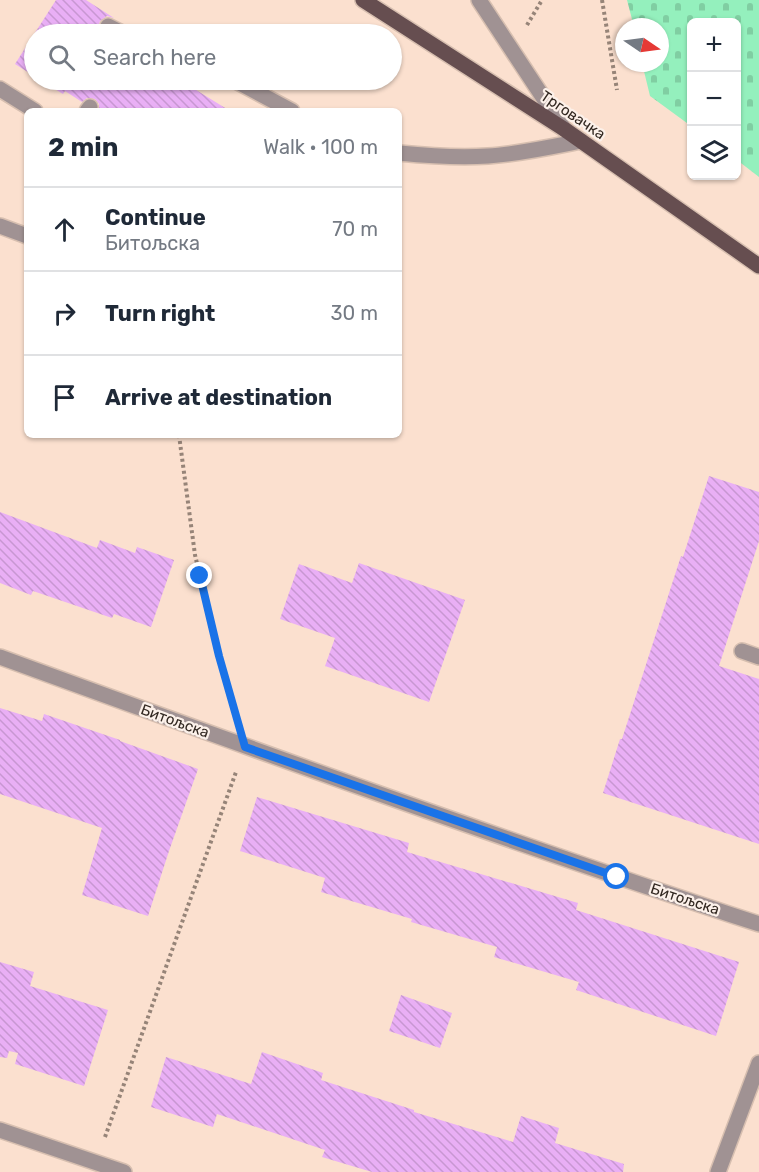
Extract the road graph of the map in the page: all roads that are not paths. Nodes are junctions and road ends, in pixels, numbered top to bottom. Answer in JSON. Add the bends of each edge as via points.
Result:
{"nodes":[{"id":1,"x":363,"y":0,"type":"edge"},
{"id":2,"x":479,"y":0,"type":"edge"},
{"id":3,"x":400,"y":24,"type":"edge"},
{"id":4,"x":402,"y":25,"type":"edge"},
{"id":5,"x":0,"y":89,"type":"edge"},
{"id":6,"x":253,"y":90,"type":"edge"},
{"id":7,"x":30,"y":108,"type":"edge"},
{"id":8,"x":286,"y":108,"type":"edge"},
{"id":9,"x":564,"y":129,"type":"junction"},
{"id":10,"x":581,"y":141,"type":"junction"},
{"id":11,"x":402,"y":153,"type":"edge"},
{"id":12,"x":0,"y":226,"type":"edge"},
{"id":13,"x":24,"y":235,"type":"edge"},
{"id":14,"x":759,"y":266,"type":"edge"},
{"id":15,"x":742,"y":651,"type":"dead end"},
{"id":16,"x":0,"y":657,"type":"edge"},
{"id":17,"x":759,"y":657,"type":"edge"},
{"id":18,"x":759,"y":924,"type":"edge"},
{"id":19,"x":759,"y":1063,"type":"edge"},
{"id":20,"x":0,"y":1130,"type":"edge"},
{"id":21,"x":124,"y":1172,"type":"edge"},
{"id":22,"x":718,"y":1172,"type":"edge"}],
"edges":[{"from":1,"to":3,"type":"main road","name":"Трговачка"},
{"from":2,"to":9,"type":"street"},
{"from":4,"to":9,"type":"main road","name":"Трговачка"},
{"from":5,"to":7,"type":"street"},
{"from":6,"to":8,"type":"street"},
{"from":9,"to":10,"type":"main road","name":"Трговачка"},
{"from":10,"to":11,"type":"street","via":[[488,156]]},
{"from":10,"to":14,"type":"main road","name":"Трговачка"},
{"from":12,"to":13,"type":"street"},
{"from":15,"to":17,"type":"street"},
{"from":16,"to":18,"type":"street","name":"Битољска","via":[[245,747]]},
{"from":19,"to":22,"type":"street"},
{"from":20,"to":21,"type":"street"}]}
